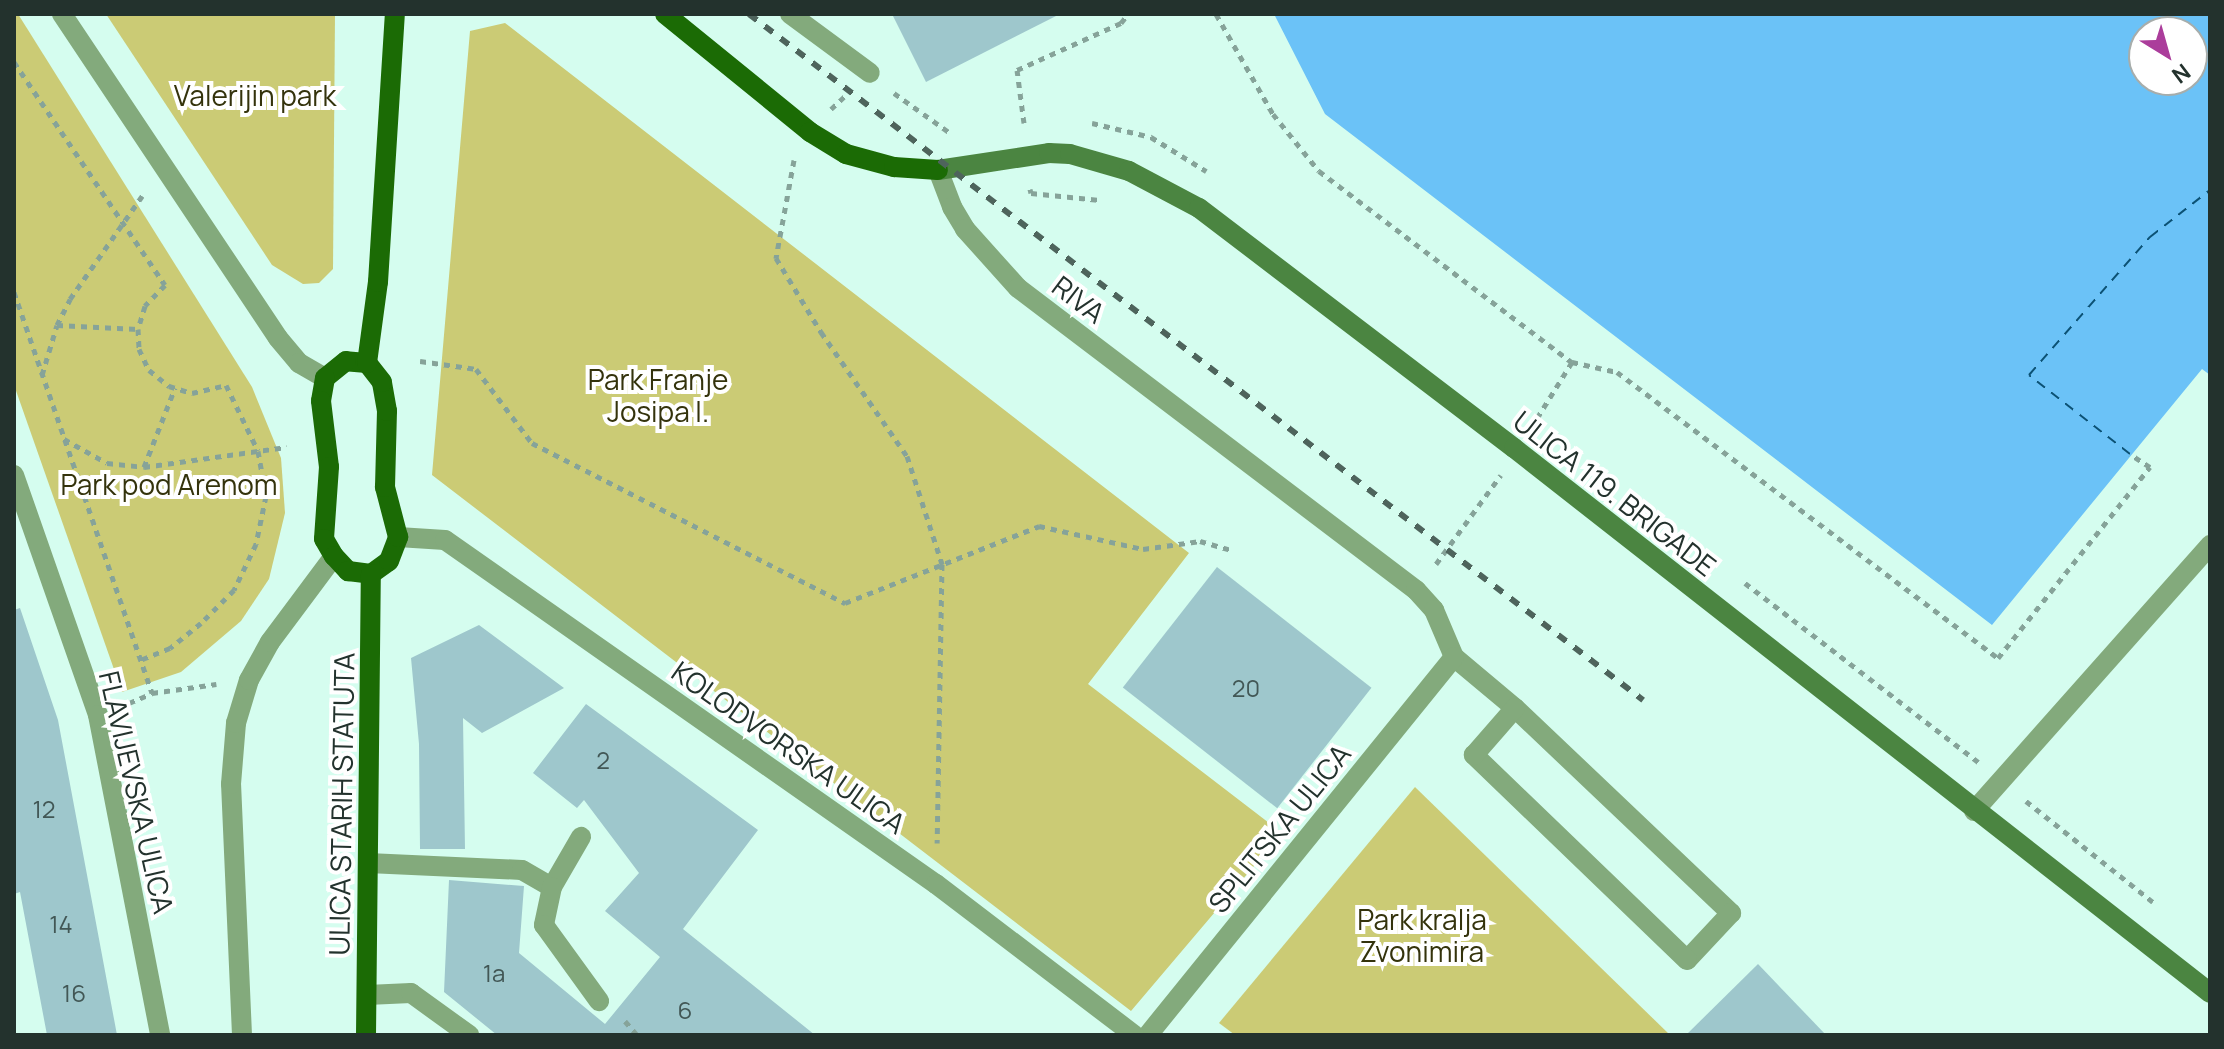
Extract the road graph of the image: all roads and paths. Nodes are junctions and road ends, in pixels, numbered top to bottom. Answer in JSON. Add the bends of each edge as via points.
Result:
{"nodes":[{"id":1,"x":62,"y":14,"type":"edge"},
{"id":2,"x":665,"y":14,"type":"edge"},
{"id":3,"x":790,"y":14,"type":"edge"},
{"id":4,"x":1128,"y":14,"type":"edge"},
{"id":5,"x":1216,"y":14,"type":"edge"},
{"id":6,"x":398,"y":21,"type":"edge"},
{"id":7,"x":14,"y":62,"type":"edge"},
{"id":8,"x":870,"y":73,"type":"dead end"},
{"id":9,"x":1025,"y":129,"type":"dead end"},
{"id":10,"x":796,"y":150,"type":"dead end"},
{"id":11,"x":938,"y":170,"type":"junction"},
{"id":12,"x":142,"y":196,"type":"dead end"},
{"id":13,"x":124,"y":221,"type":"junction"},
{"id":14,"x":14,"y":292,"type":"edge"},
{"id":15,"x":57,"y":325,"type":"junction"},
{"id":16,"x":138,"y":329,"type":"junction"},
{"id":17,"x":420,"y":361,"type":"dead end"},
{"id":18,"x":1572,"y":362,"type":"junction"},
{"id":19,"x":367,"y":363,"type":"junction"},
{"id":20,"x":42,"y":377,"type":"junction"},
{"id":21,"x":325,"y":378,"type":"junction"},
{"id":22,"x":175,"y":388,"type":"junction"},
{"id":23,"x":63,"y":439,"type":"junction"},
{"id":24,"x":287,"y":447,"type":"dead end"},
{"id":25,"x":1514,"y":448,"type":"junction"},
{"id":26,"x":258,"y":451,"type":"junction"},
{"id":27,"x":2130,"y":454,"type":"dead end"},
{"id":28,"x":144,"y":467,"type":"junction"},
{"id":29,"x":14,"y":475,"type":"edge"},
{"id":30,"x":398,"y":537,"type":"junction"},
{"id":31,"x":2210,"y":545,"type":"edge"},
{"id":32,"x":1231,"y":550,"type":"dead end"},
{"id":33,"x":334,"y":556,"type":"junction"},
{"id":34,"x":942,"y":564,"type":"junction"},
{"id":35,"x":371,"y":574,"type":"junction"},
{"id":36,"x":1416,"y":590,"type":"junction"},
{"id":37,"x":1454,"y":657,"type":"junction"},
{"id":38,"x":140,"y":660,"type":"junction"},
{"id":39,"x":249,"y":680,"type":"junction"},
{"id":40,"x":152,"y":693,"type":"junction"},
{"id":41,"x":1515,"y":708,"type":"junction"},
{"id":42,"x":98,"y":715,"type":"junction"},
{"id":43,"x":1974,"y":811,"type":"junction"},
{"id":44,"x":581,"y":837,"type":"dead end"},
{"id":45,"x":368,"y":863,"type":"junction"},
{"id":46,"x":936,"y":884,"type":"junction"},
{"id":47,"x":552,"y":887,"type":"junction"},
{"id":48,"x":2210,"y":993,"type":"edge"},
{"id":49,"x":367,"y":995,"type":"junction"},
{"id":50,"x":599,"y":1001,"type":"dead end"},
{"id":51,"x":362,"y":1032,"type":"edge"},
{"id":52,"x":160,"y":1035,"type":"edge"},
{"id":53,"x":242,"y":1035,"type":"edge"},
{"id":54,"x":469,"y":1035,"type":"edge"},
{"id":55,"x":1134,"y":1035,"type":"edge"},
{"id":56,"x":1148,"y":1035,"type":"edge"}],
"edges":[{"from":1,"to":21,"type":"street","via":[[278,338],[299,363]]},
{"from":2,"to":11,"type":"main road","via":[[810,132],[846,154],[894,167]]},
{"from":3,"to":8,"type":"street"},
{"from":4,"to":9,"type":"path","via":[[1121,23],[1017,70]]},
{"from":5,"to":18,"type":"path","via":[[1273,114],[1319,171]]},
{"from":6,"to":19,"type":"main road"},
{"from":7,"to":13,"type":"path"},
{"from":10,"to":34,"type":"path","via":[[776,258],[907,456]]},
{"from":11,"to":25,"type":"main road","name":"ULICA 119. BRIGADE","via":[[1049,153],[1101,160],[1129,171],[1199,208]]},
{"from":11,"to":36,"type":"street","name":"RIVA","via":[[965,229],[1018,288]]},
{"from":12,"to":13,"type":"path"},
{"from":13,"to":15,"type":"path"},
{"from":13,"to":16,"type":"path","via":[[165,285],[145,306]]},
{"from":14,"to":20,"type":"path"},
{"from":15,"to":16,"type":"path"},
{"from":15,"to":20,"type":"path"},
{"from":16,"to":22,"type":"path","via":[[139,349],[149,370]]},
{"from":17,"to":34,"type":"path","via":[[476,369],[532,443],[845,603]]},
{"from":18,"to":25,"type":"path"},
{"from":18,"to":27,"type":"path","via":[[1617,372],[1998,658],[2150,467]]},
{"from":19,"to":21,"type":"main road","via":[[346,361]]},
{"from":19,"to":30,"type":"main road","via":[[382,382],[387,411],[385,487]]},
{"from":20,"to":23,"type":"path"},
{"from":21,"to":33,"type":"main road","via":[[321,401],[329,467],[324,539]]},
{"from":22,"to":26,"type":"path","via":[[192,393],[226,385]]},
{"from":22,"to":28,"type":"path"},
{"from":23,"to":28,"type":"path","via":[[107,463]]},
{"from":23,"to":38,"type":"path"},
{"from":24,"to":26,"type":"path"},
{"from":25,"to":36,"type":"path","via":[[1500,477]]},
{"from":25,"to":43,"type":"main road","name":"ULICA 119. BRIGADE"},
{"from":26,"to":28,"type":"path"},
{"from":26,"to":38,"type":"path","via":[[266,496],[256,544],[234,590],[170,648]]},
{"from":29,"to":42,"type":"street","name":"FLAVIJEVSKA ULICA"},
{"from":30,"to":35,"type":"main road","via":[[389,561]]},
{"from":30,"to":46,"type":"street","name":"KOLODVORSKA ULICA","via":[[445,540]]},
{"from":31,"to":43,"type":"street"},
{"from":32,"to":34,"type":"path","via":[[1200,541],[1143,549],[1039,526]]},
{"from":33,"to":35,"type":"main road","via":[[348,571]]},
{"from":33,"to":39,"type":"street","via":[[277,632]]},
{"from":34,"to":46,"type":"path"},
{"from":35,"to":45,"type":"main road","name":"ULICA STARIH STATUTA"},
{"from":36,"to":37,"type":"street","name":"RIVA","via":[[1434,610]]},
{"from":37,"to":41,"type":"street"},
{"from":37,"to":56,"type":"street","name":"SPLITSKA ULICA"},
{"from":38,"to":40,"type":"path"},
{"from":39,"to":40,"type":"path"},
{"from":39,"to":53,"type":"street","via":[[236,723],[231,784]]},
{"from":40,"to":42,"type":"path"},
{"from":41,"to":41,"type":"street","via":[[1731,913],[1687,960],[1474,755]]},
{"from":42,"to":52,"type":"street","name":"FLAVIJEVSKA ULICA"},
{"from":43,"to":48,"type":"main road","name":"ULICA 119. BRIGADE"},
{"from":44,"to":47,"type":"street"},
{"from":45,"to":47,"type":"street","via":[[522,870]]},
{"from":45,"to":49,"type":"main road","name":"ULICA STARIH STATUTA"},
{"from":46,"to":55,"type":"street","name":"KOLODVORSKA ULICA"},
{"from":47,"to":50,"type":"street","via":[[544,925]]},
{"from":49,"to":51,"type":"main road","name":"ULICA STARIH STATUTA"},
{"from":49,"to":54,"type":"street","via":[[411,993]]}]}
